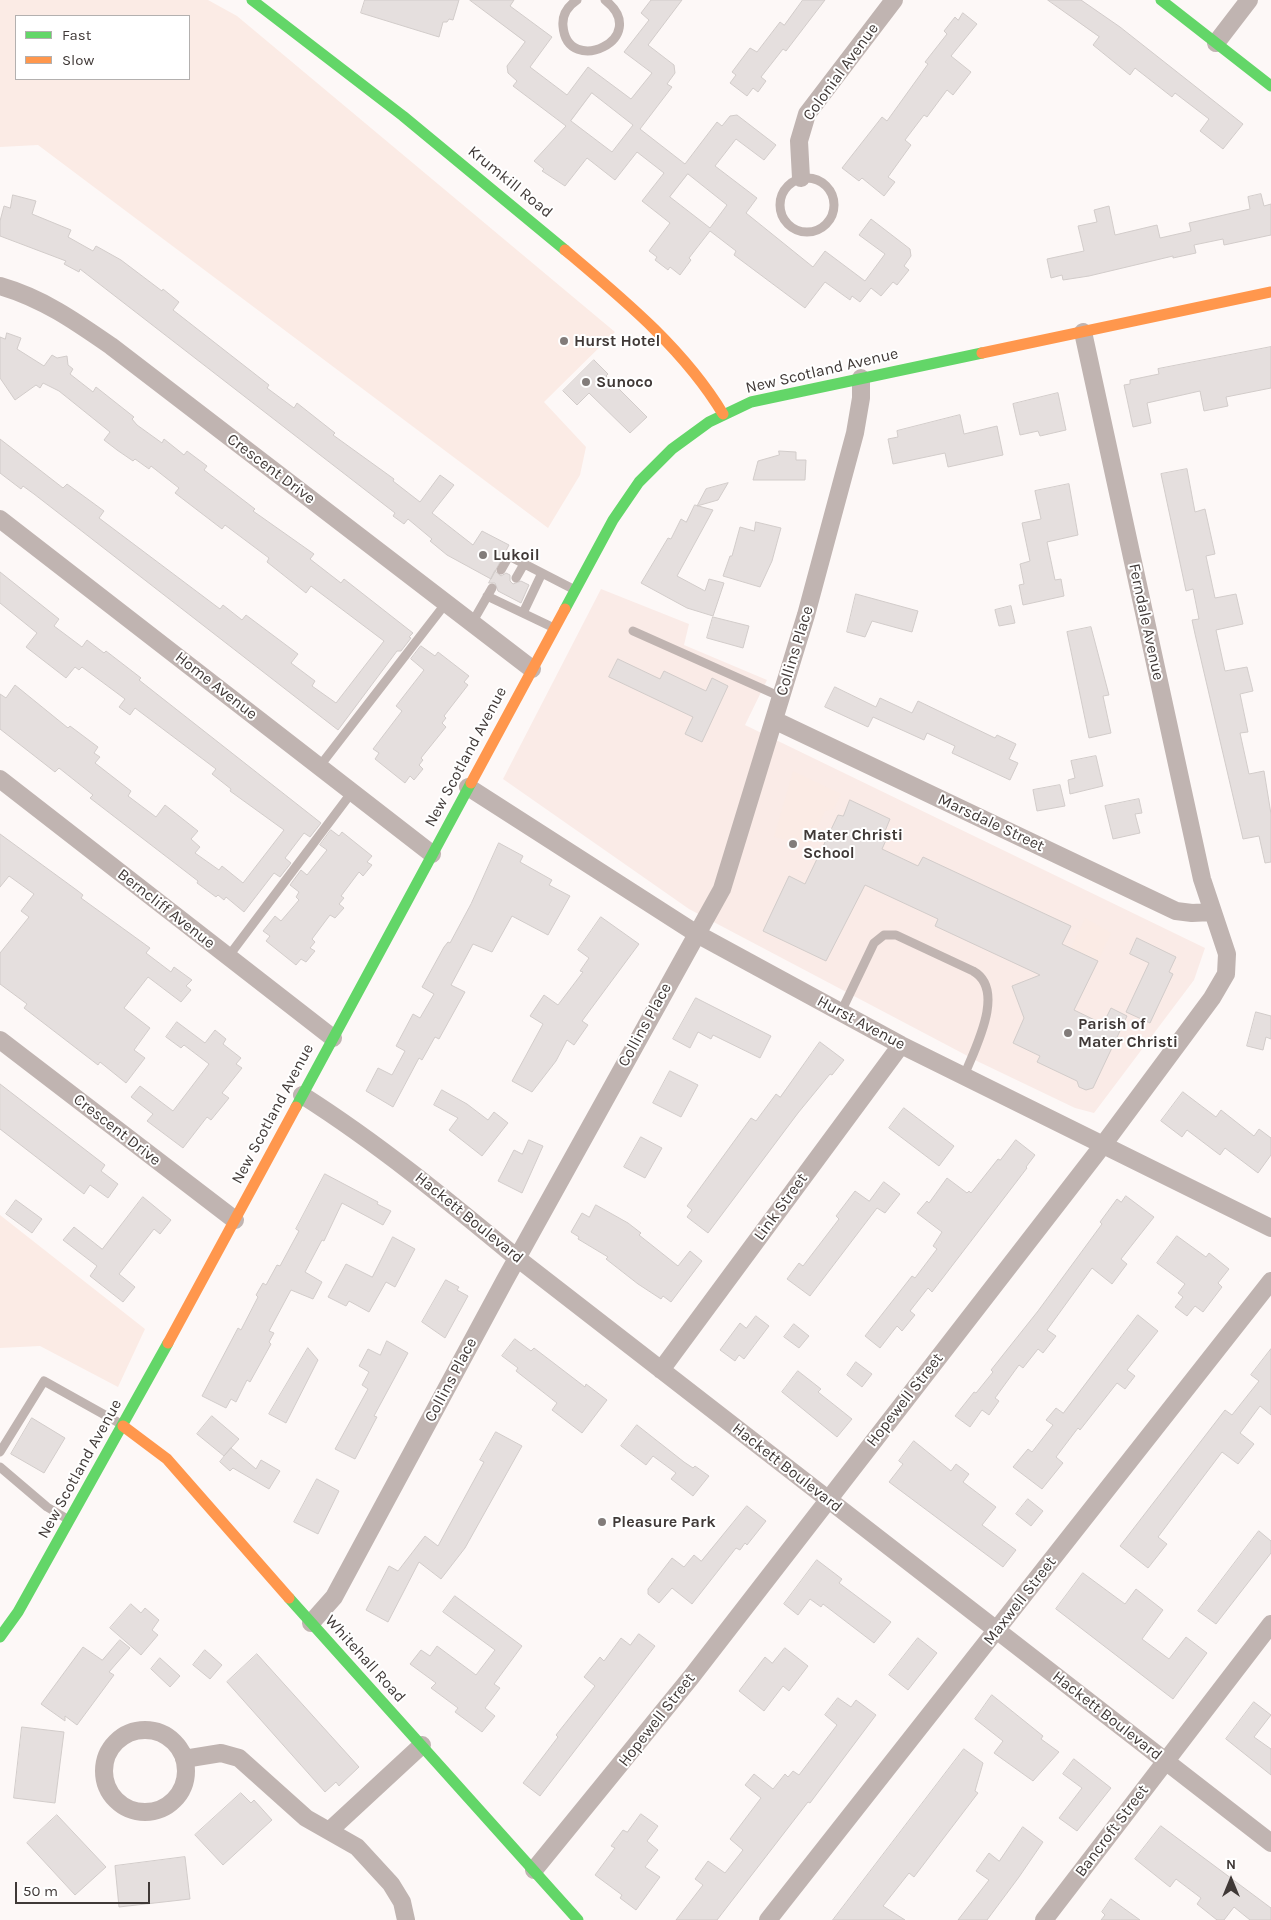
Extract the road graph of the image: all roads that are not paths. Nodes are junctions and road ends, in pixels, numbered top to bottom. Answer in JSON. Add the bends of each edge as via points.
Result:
{"nodes":[{"id":1,"x":577,"y":0,"type":"edge"},
{"id":2,"x":605,"y":0,"type":"edge"},
{"id":3,"x":894,"y":0,"type":"edge"},
{"id":4,"x":1161,"y":0,"type":"edge"},
{"id":5,"x":1249,"y":0,"type":"edge"},
{"id":6,"x":257,"y":2,"type":"edge"},
{"id":7,"x":1216,"y":43,"type":"junction"},
{"id":8,"x":1271,"y":86,"type":"edge"},
{"id":9,"x":801,"y":178,"type":"junction"},
{"id":10,"x":0,"y":286,"type":"edge"},
{"id":11,"x":1271,"y":292,"type":"edge"},
{"id":12,"x":1083,"y":332,"type":"junction"},
{"id":13,"x":860,"y":378,"type":"junction"},
{"id":14,"x":723,"y":414,"type":"junction"},
{"id":15,"x":0,"y":519,"type":"edge"},
{"id":16,"x":524,"y":564,"type":"junction"},
{"id":17,"x":501,"y":570,"type":"dead end"},
{"id":18,"x":542,"y":573,"type":"junction"},
{"id":19,"x":516,"y":578,"type":"dead end"},
{"id":20,"x":492,"y":588,"type":"dead end"},
{"id":21,"x":575,"y":590,"type":"junction"},
{"id":22,"x":487,"y":596,"type":"junction"},
{"id":23,"x":446,"y":603,"type":"junction"},
{"id":24,"x":523,"y":613,"type":"junction"},
{"id":25,"x":472,"y":623,"type":"junction"},
{"id":26,"x":554,"y":628,"type":"junction"},
{"id":27,"x":633,"y":631,"type":"dead end"},
{"id":28,"x":532,"y":669,"type":"junction"},
{"id":29,"x":781,"y":697,"type":"junction"},
{"id":30,"x":774,"y":720,"type":"junction"},
{"id":31,"x":319,"y":767,"type":"junction"},
{"id":32,"x":0,"y":780,"type":"edge"},
{"id":33,"x":468,"y":787,"type":"junction"},
{"id":34,"x":352,"y":792,"type":"junction"},
{"id":35,"x":432,"y":854,"type":"junction"},
{"id":36,"x":1212,"y":912,"type":"junction"},
{"id":37,"x":697,"y":934,"type":"junction"},
{"id":38,"x":228,"y":957,"type":"junction"},
{"id":39,"x":841,"y":1012,"type":"junction"},
{"id":40,"x":333,"y":1038,"type":"junction"},
{"id":41,"x":0,"y":1040,"type":"edge"},
{"id":42,"x":901,"y":1045,"type":"junction"},
{"id":43,"x":964,"y":1076,"type":"junction"},
{"id":44,"x":302,"y":1096,"type":"junction"},
{"id":45,"x":1103,"y":1145,"type":"junction"},
{"id":46,"x":234,"y":1220,"type":"junction"},
{"id":47,"x":1271,"y":1228,"type":"edge"},
{"id":48,"x":518,"y":1258,"type":"junction"},
{"id":49,"x":1271,"y":1281,"type":"edge"},
{"id":50,"x":661,"y":1370,"type":"junction"},
{"id":51,"x":123,"y":1426,"type":"junction"},
{"id":52,"x":0,"y":1452,"type":"edge"},
{"id":53,"x":0,"y":1467,"type":"edge"},
{"id":54,"x":828,"y":1500,"type":"junction"},
{"id":55,"x":70,"y":1520,"type":"junction"},
{"id":56,"x":311,"y":1624,"type":"junction"},
{"id":57,"x":1271,"y":1624,"type":"edge"},
{"id":58,"x":997,"y":1631,"type":"junction"},
{"id":59,"x":0,"y":1637,"type":"edge"},
{"id":60,"x":422,"y":1745,"type":"junction"},
{"id":61,"x":184,"y":1759,"type":"junction"},
{"id":62,"x":1165,"y":1762,"type":"junction"},
{"id":63,"x":329,"y":1831,"type":"junction"},
{"id":64,"x":1271,"y":1843,"type":"edge"},
{"id":65,"x":534,"y":1870,"type":"junction"},
{"id":66,"x":406,"y":1920,"type":"edge"},
{"id":67,"x":578,"y":1920,"type":"edge"},
{"id":68,"x":768,"y":1920,"type":"edge"},
{"id":69,"x":1044,"y":1920,"type":"edge"}],
"edges":[{"from":1,"to":2,"type":"lane","via":[[564,18],[565,34],[572,45],[590,52],[605,48],[618,29],[615,11]]},
{"from":3,"to":9,"type":"street","name":"Colonial Avenue","via":[[807,114],[799,141]]},
{"from":4,"to":7,"type":"street"},
{"from":5,"to":7,"type":"street"},
{"from":6,"to":14,"type":"street","name":"Krumkill Road","via":[[458,161],[596,276],[678,352],[708,389]]},
{"from":7,"to":8,"type":"street"},
{"from":9,"to":9,"type":"lane","via":[[784,190],[779,210],[791,228],[812,232],[829,220],[834,200],[822,182]]},
{"from":10,"to":23,"type":"street","name":"Crescent Drive","via":[[46,304],[110,346]]},
{"from":11,"to":12,"type":"street","name":"New Scotland Avenue"},
{"from":12,"to":13,"type":"street","name":"New Scotland Avenue"},
{"from":12,"to":36,"type":"street","name":"Ferndale Avenue"},
{"from":13,"to":14,"type":"street","name":"New Scotland Avenue","via":[[768,397]]},
{"from":13,"to":29,"type":"street","name":"Collins Place","via":[[861,398],[855,433]]},
{"from":14,"to":21,"type":"street","name":"New Scotland Avenue","via":[[672,449],[637,483],[620,507]]},
{"from":15,"to":31,"type":"street","name":"Home Avenue"},
{"from":16,"to":17,"type":"lane","via":[[509,556]]},
{"from":16,"to":18,"type":"lane"},
{"from":16,"to":19,"type":"lane"},
{"from":18,"to":21,"type":"lane"},
{"from":18,"to":24,"type":"lane"},
{"from":20,"to":22,"type":"lane"},
{"from":21,"to":26,"type":"street","name":"New Scotland Avenue"},
{"from":22,"to":24,"type":"lane","via":[[505,600]]},
{"from":22,"to":25,"type":"lane"},
{"from":23,"to":25,"type":"street","name":"Crescent Drive"},
{"from":23,"to":31,"type":"lane"},
{"from":24,"to":26,"type":"lane"},
{"from":25,"to":28,"type":"street","name":"Crescent Drive"},
{"from":26,"to":28,"type":"street","name":"New Scotland Avenue"},
{"from":27,"to":29,"type":"lane"},
{"from":28,"to":33,"type":"street","name":"New Scotland Avenue"},
{"from":29,"to":30,"type":"street","name":"Collins Place"},
{"from":30,"to":36,"type":"street","name":"Marsdale Street","via":[[1176,911]]},
{"from":30,"to":37,"type":"street","name":"Collins Place","via":[[724,884]]},
{"from":31,"to":34,"type":"street","name":"Home Avenue"},
{"from":32,"to":38,"type":"street","name":"Berncliff Avenue"},
{"from":33,"to":35,"type":"street","name":"New Scotland Avenue"},
{"from":33,"to":37,"type":"street","name":"Hurst Avenue"},
{"from":34,"to":35,"type":"street","name":"Home Avenue"},
{"from":34,"to":38,"type":"lane"},
{"from":35,"to":40,"type":"street","name":"New Scotland Avenue"},
{"from":36,"to":45,"type":"street","name":"Hopewell Street","via":[[1226,948],[1227,967],[1223,980],[1206,1008]]},
{"from":37,"to":39,"type":"street","name":"Hurst Avenue"},
{"from":37,"to":48,"type":"street","name":"Collins Place"},
{"from":38,"to":40,"type":"street","name":"Berncliff Avenue"},
{"from":39,"to":42,"type":"street","name":"Hurst Avenue"},
{"from":39,"to":43,"type":"lane","via":[[874,943],[884,935],[896,935],[973,972],[986,985],[988,1012]]},
{"from":40,"to":44,"type":"street","name":"New Scotland Avenue"},
{"from":41,"to":46,"type":"street","name":"Crescent Drive"},
{"from":42,"to":43,"type":"street","name":"Hurst Avenue"},
{"from":42,"to":50,"type":"street","name":"Link Street"},
{"from":43,"to":45,"type":"street","name":"Hurst Avenue"},
{"from":44,"to":46,"type":"street","name":"New Scotland Avenue"},
{"from":44,"to":48,"type":"street","name":"Hackett Boulevard","via":[[377,1145]]},
{"from":45,"to":47,"type":"street","name":"Hurst Avenue"},
{"from":45,"to":54,"type":"street","name":"Hopewell Street"},
{"from":46,"to":51,"type":"street","name":"New Scotland Avenue"},
{"from":48,"to":50,"type":"street","name":"Hackett Boulevard"},
{"from":48,"to":56,"type":"street","name":"Collins Place","via":[[334,1597]]},
{"from":49,"to":58,"type":"street","name":"Maxwell Street"},
{"from":50,"to":54,"type":"street","name":"Hackett Boulevard"},
{"from":51,"to":52,"type":"lane","via":[[44,1381]]},
{"from":51,"to":55,"type":"street","name":"New Scotland Avenue"},
{"from":51,"to":56,"type":"street","name":"Whitehall Road","via":[[167,1459]]},
{"from":53,"to":55,"type":"lane","via":[[47,1507]]},
{"from":54,"to":58,"type":"street","name":"Hackett Boulevard"},
{"from":54,"to":65,"type":"street","name":"Hopewell Street","via":[[621,1766]]},
{"from":55,"to":59,"type":"street","name":"New Scotland Avenue","via":[[18,1612]]},
{"from":56,"to":60,"type":"street","name":"Whitehall Road"},
{"from":57,"to":62,"type":"street","name":"Bancroft Street"},
{"from":58,"to":62,"type":"street","name":"Hackett Boulevard"},
{"from":58,"to":68,"type":"street","name":"Maxwell Street"},
{"from":60,"to":63,"type":"street"},
{"from":60,"to":65,"type":"street","name":"Whitehall Road"},
{"from":61,"to":61,"type":"street","via":[[176,1745],[163,1735],[148,1731],[132,1733],[118,1741],[108,1753],[104,1768],[106,1784],[114,1798],[126,1808],[142,1812],[158,1810],[181,1790],[186,1775]]},
{"from":61,"to":63,"type":"street","via":[[221,1753],[236,1756],[299,1812]]},
{"from":62,"to":64,"type":"street","name":"Hackett Boulevard"},
{"from":62,"to":69,"type":"street","name":"Bancroft Street"},
{"from":63,"to":66,"type":"street","via":[[354,1844],[391,1884],[402,1902]]},
{"from":65,"to":67,"type":"street","name":"Whitehall Road"}]}
